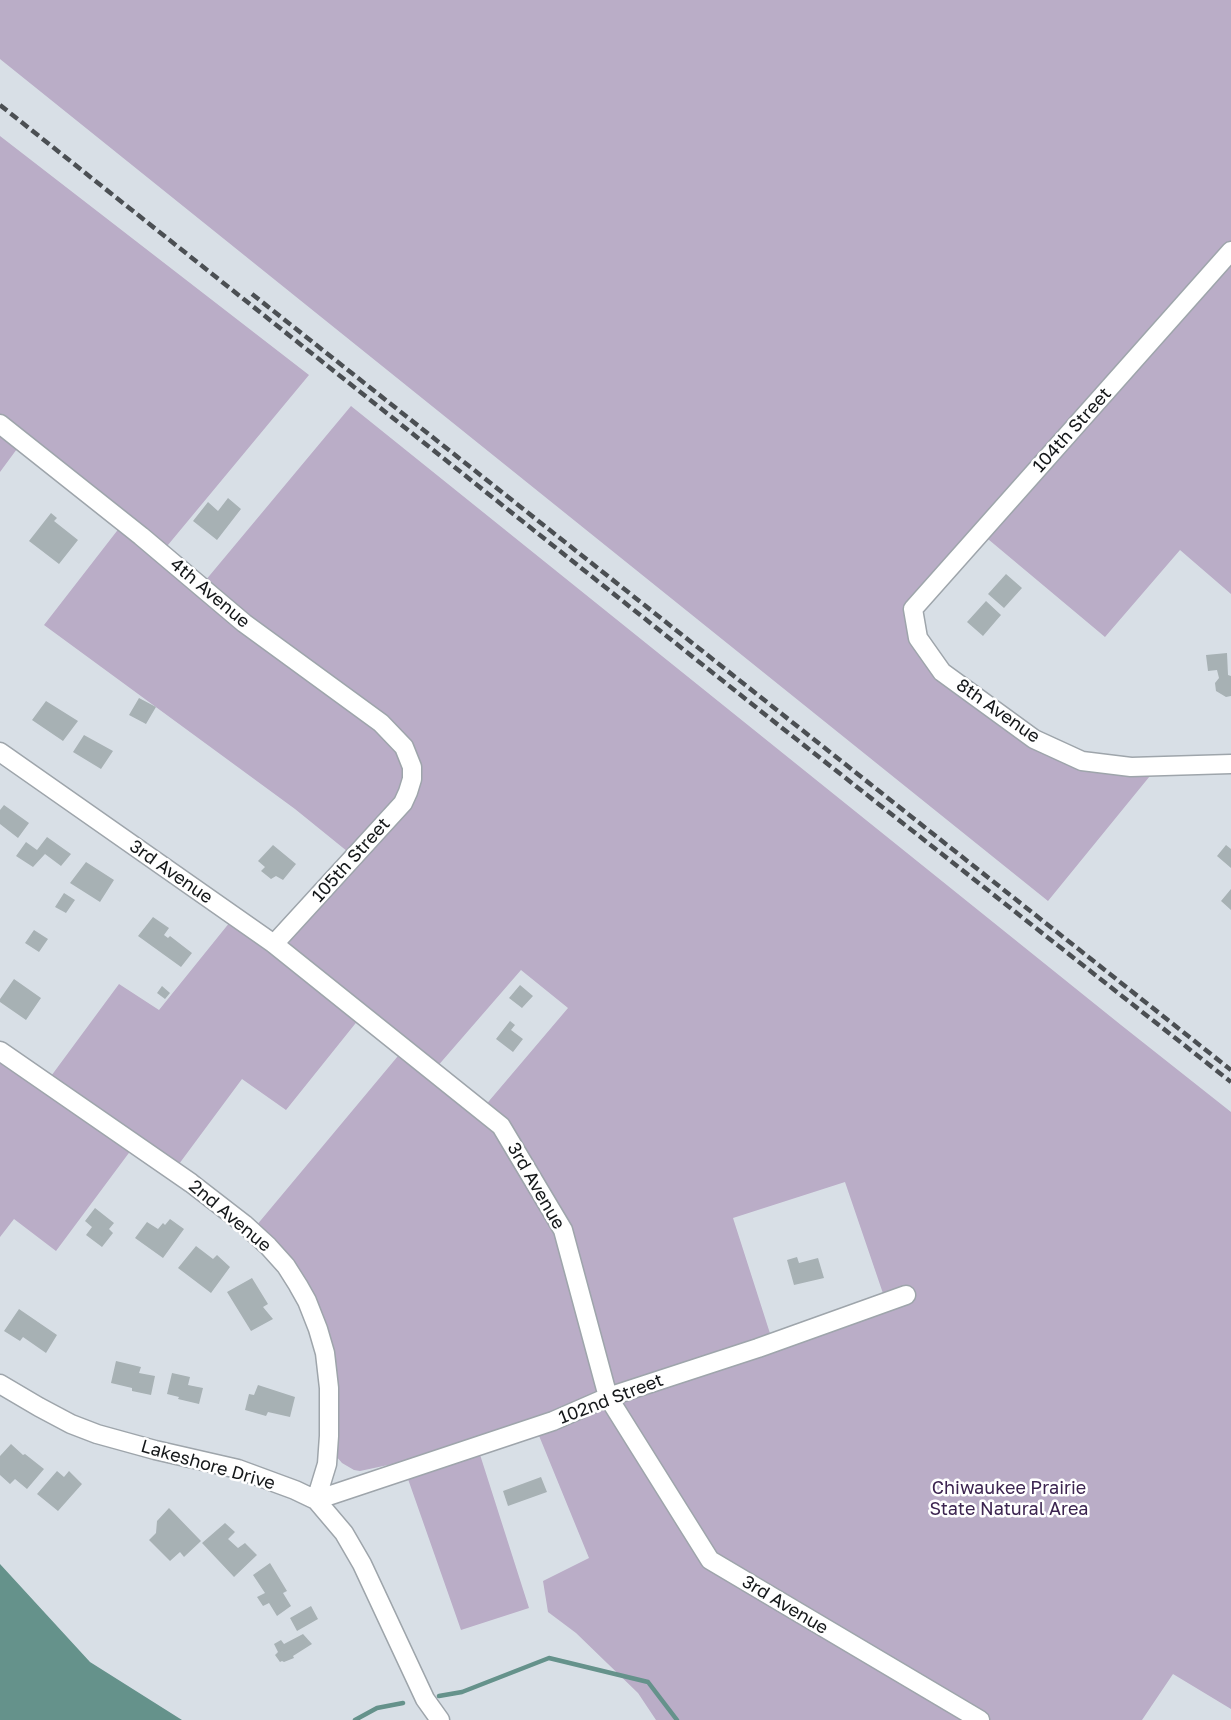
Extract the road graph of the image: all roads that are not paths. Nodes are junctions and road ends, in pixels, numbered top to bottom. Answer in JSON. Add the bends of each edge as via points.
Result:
{"nodes":[{"id":1,"x":1231,"y":251,"type":"edge"},
{"id":2,"x":0,"y":424,"type":"edge"},
{"id":3,"x":913,"y":609,"type":"joint"},
{"id":4,"x":0,"y":752,"type":"edge"},
{"id":5,"x":1231,"y":764,"type":"edge"},
{"id":6,"x":412,"y":767,"type":"joint"},
{"id":7,"x":274,"y":944,"type":"junction"},
{"id":8,"x":0,"y":1051,"type":"edge"},
{"id":9,"x":906,"y":1295,"type":"dead end"},
{"id":10,"x":0,"y":1384,"type":"edge"},
{"id":11,"x":608,"y":1397,"type":"junction"},
{"id":12,"x":316,"y":1500,"type":"junction"},
{"id":13,"x":440,"y":1720,"type":"edge"},
{"id":14,"x":980,"y":1720,"type":"edge"}],
"edges":[{"from":1,"to":3,"type":"street","name":"104th Street"},
{"from":2,"to":6,"type":"street","name":"4th Avenue","via":[[244,623],[381,723],[404,747]]},
{"from":3,"to":5,"type":"street","name":"8th Avenue","via":[[918,638],[942,672],[1034,739],[1082,761],[1131,767]]},
{"from":4,"to":7,"type":"street","name":"3rd Avenue"},
{"from":6,"to":7,"type":"street","name":"105th Street","via":[[403,803]]},
{"from":7,"to":11,"type":"street","name":"3rd Avenue","via":[[501,1126],[563,1230]]},
{"from":8,"to":12,"type":"street","name":"2nd Avenue","via":[[191,1183],[244,1224],[286,1266],[318,1329],[325,1353],[329,1436],[327,1464]]},
{"from":9,"to":11,"type":"street","name":"102nd Street"},
{"from":10,"to":12,"type":"street","name":"Lakeshore Drive","via":[[71,1424],[97,1434],[238,1469]]},
{"from":11,"to":12,"type":"street","name":"102nd Street","via":[[553,1421]]},
{"from":11,"to":14,"type":"street","name":"3rd Avenue","via":[[710,1560]]},
{"from":12,"to":13,"type":"street","name":"Lakeshore Drive","via":[[344,1533],[362,1564],[425,1699]]}]}
